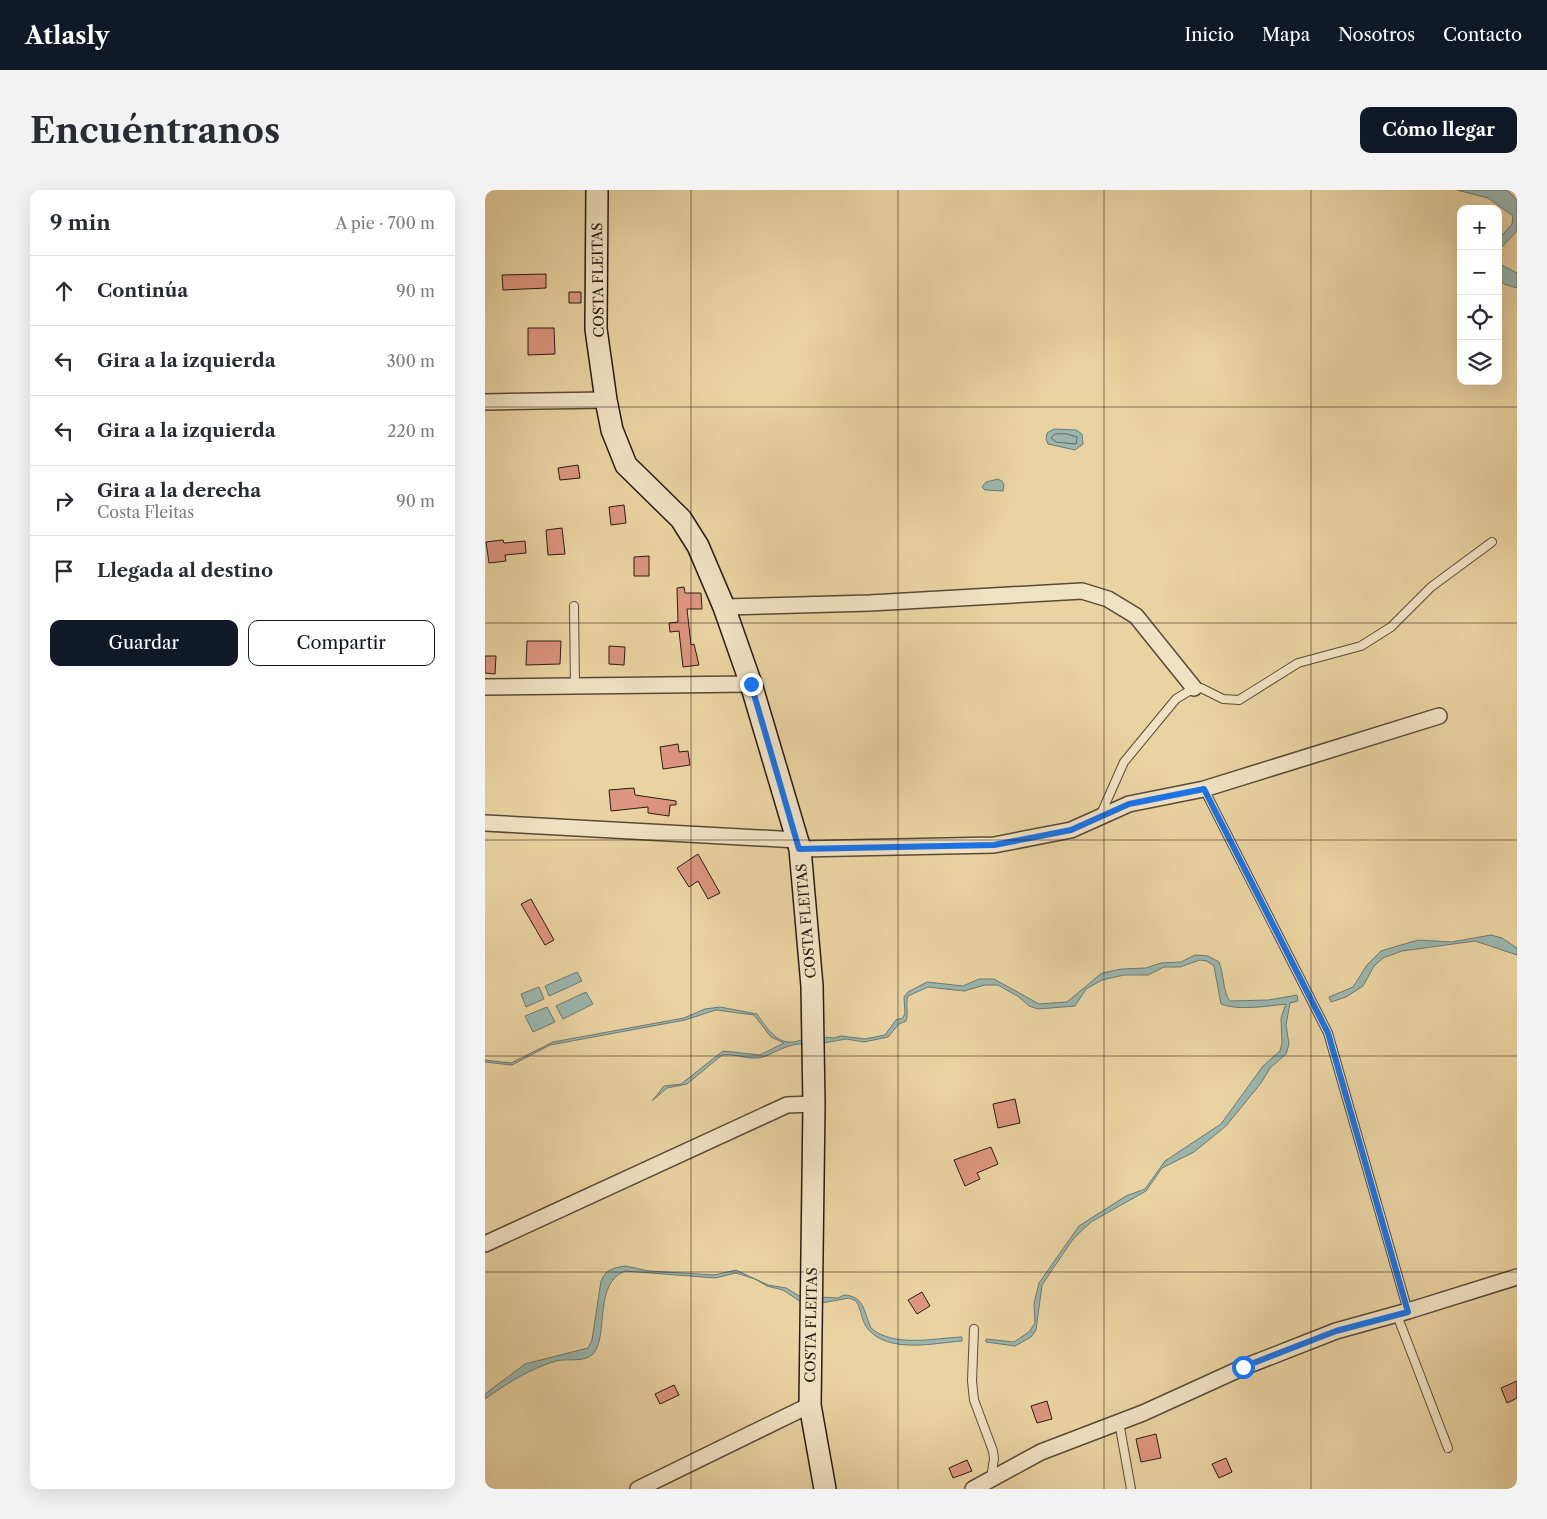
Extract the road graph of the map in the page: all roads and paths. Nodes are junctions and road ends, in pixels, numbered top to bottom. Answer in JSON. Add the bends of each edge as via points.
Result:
{"nodes":[{"id":1,"x":597,"y":190,"type":"edge"},
{"id":2,"x":606,"y":400,"type":"junction"},
{"id":3,"x":485,"y":402,"type":"edge"},
{"id":4,"x":1493,"y":542,"type":"dead end"},
{"id":5,"x":574,"y":606,"type":"dead end"},
{"id":6,"x":724,"y":607,"type":"junction"},
{"id":7,"x":751,"y":684,"type":"junction"},
{"id":8,"x":485,"y":687,"type":"edge"},
{"id":9,"x":575,"y":687,"type":"junction"},
{"id":10,"x":1194,"y":688,"type":"junction"},
{"id":11,"x":1439,"y":716,"type":"dead end"},
{"id":12,"x":1204,"y":789,"type":"junction"},
{"id":13,"x":1099,"y":818,"type":"junction"},
{"id":14,"x":485,"y":823,"type":"edge"},
{"id":15,"x":798,"y":844,"type":"junction"},
{"id":16,"x":813,"y":1104,"type":"junction"},
{"id":17,"x":485,"y":1244,"type":"edge"},
{"id":18,"x":1517,"y":1276,"type":"edge"},
{"id":19,"x":1402,"y":1313,"type":"junction"},
{"id":20,"x":974,"y":1329,"type":"dead end"},
{"id":21,"x":810,"y":1405,"type":"junction"},
{"id":22,"x":1119,"y":1422,"type":"junction"},
{"id":23,"x":1448,"y":1448,"type":"dead end"},
{"id":24,"x":990,"y":1479,"type":"junction"},
{"id":25,"x":638,"y":1489,"type":"edge"},
{"id":26,"x":825,"y":1489,"type":"edge"},
{"id":27,"x":973,"y":1489,"type":"edge"},
{"id":28,"x":1131,"y":1489,"type":"edge"}],
"edges":[{"from":1,"to":2,"type":"main road","name":"COSTA FLEITAS","via":[[596,328]]},
{"from":2,"to":3,"type":"street"},
{"from":2,"to":6,"type":"main road","name":"COSTA FLEITAS","via":[[612,430],[626,465],[681,519],[698,546]]},
{"from":4,"to":10,"type":"lane","via":[[1431,588],[1391,627],[1361,646],[1298,663],[1239,700],[1223,699]]},
{"from":5,"to":9,"type":"lane"},
{"from":6,"to":7,"type":"main road","name":"COSTA FLEITAS"},
{"from":6,"to":10,"type":"street","via":[[870,603],[1082,591],[1108,599],[1136,616]]},
{"from":7,"to":9,"type":"street"},
{"from":7,"to":15,"type":"main road","name":"COSTA FLEITAS"},
{"from":8,"to":9,"type":"street"},
{"from":10,"to":13,"type":"lane","via":[[1176,700],[1124,762]]},
{"from":11,"to":12,"type":"street"},
{"from":12,"to":13,"type":"street","via":[[1129,804]]},
{"from":12,"to":19,"type":"lane","via":[[1328,1033]]},
{"from":13,"to":15,"type":"street","via":[[1071,830],[994,845]]},
{"from":14,"to":15,"type":"street"},
{"from":15,"to":16,"type":"main road","name":"COSTA FLEITAS","via":[[812,986]]},
{"from":16,"to":17,"type":"street","via":[[787,1104]]},
{"from":16,"to":21,"type":"main road","name":"COSTA FLEITAS"},
{"from":18,"to":19,"type":"street"},
{"from":19,"to":22,"type":"street","via":[[1336,1331],[1253,1363]]},
{"from":19,"to":23,"type":"lane"},
{"from":20,"to":24,"type":"lane","via":[[974,1400],[995,1459]]},
{"from":21,"to":25,"type":"street"},
{"from":21,"to":26,"type":"main road","name":"COSTA FLEITAS"},
{"from":22,"to":24,"type":"street","via":[[1041,1452]]},
{"from":22,"to":28,"type":"lane"},
{"from":24,"to":27,"type":"street"}]}
